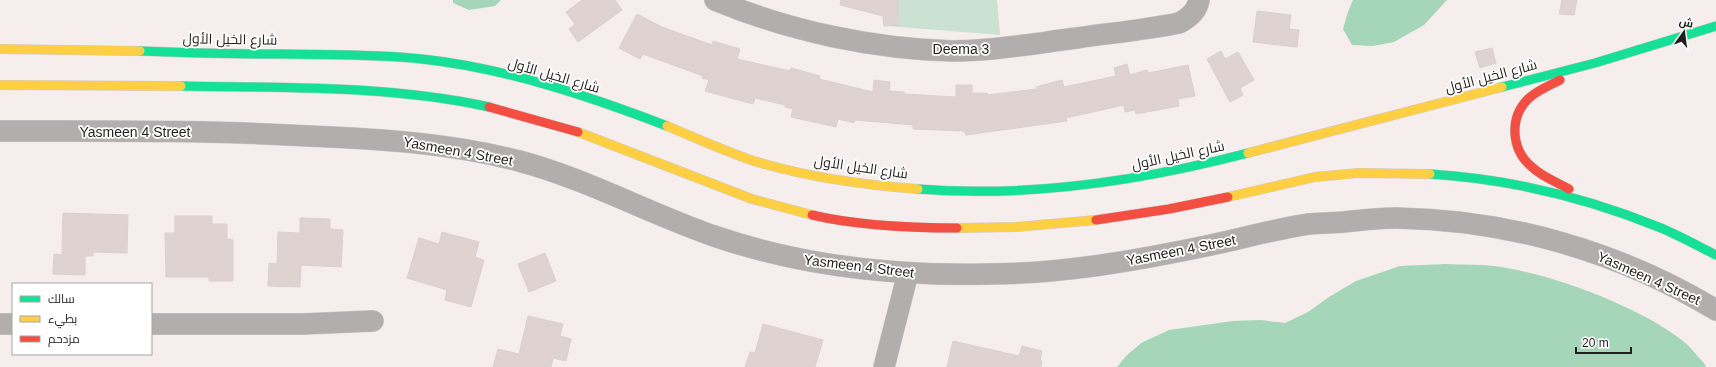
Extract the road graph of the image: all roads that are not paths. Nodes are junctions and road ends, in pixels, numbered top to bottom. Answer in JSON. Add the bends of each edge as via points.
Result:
{"nodes":[{"id":1,"x":715,"y":0,"type":"edge"},
{"id":2,"x":1199,"y":0,"type":"edge"},
{"id":3,"x":1716,"y":26,"type":"edge"},
{"id":4,"x":0,"y":49,"type":"edge"},
{"id":5,"x":1595,"y":63,"type":"junction"},
{"id":6,"x":0,"y":85,"type":"edge"},
{"id":7,"x":0,"y":131,"type":"edge"},
{"id":8,"x":1603,"y":206,"type":"junction"},
{"id":9,"x":1716,"y":255,"type":"edge"},
{"id":10,"x":908,"y":273,"type":"junction"},
{"id":11,"x":1716,"y":310,"type":"edge"},
{"id":12,"x":373,"y":321,"type":"dead end"},
{"id":13,"x":0,"y":324,"type":"edge"},
{"id":14,"x":12,"y":324,"type":"edge"},
{"id":15,"x":152,"y":324,"type":"edge"},
{"id":16,"x":884,"y":367,"type":"edge"}],
"edges":[{"from":1,"to":2,"type":"street","name":"Deema 3","via":[[759,16],[834,36],[910,48],[954,50],[998,49],[1174,24],[1194,12]]},
{"from":3,"to":5,"type":"main road","name":"شارع الخيل الأول"},
{"from":4,"to":5,"type":"main road","name":"شارع الخيل الأول","via":[[378,55],[443,62],[514,76],[587,97],[719,148],[808,175],[865,185],[964,191],[1063,188],[1162,174],[1284,145]]},
{"from":5,"to":8,"type":"main road","via":[[1540,90],[1528,99],[1519,112],[1514,127],[1521,156],[1532,168]]},
{"from":6,"to":8,"type":"main road","via":[[379,91],[433,97],[506,111],[576,132],[760,202],[810,215],[860,223],[964,228],[1066,224],[1168,209],[1312,178],[1371,174],[1430,174],[1488,180],[1546,191]]},
{"from":7,"to":10,"type":"street","name":"Yasmeen 4 Street","via":[[278,134],[391,140],[456,147],[520,161],[583,183],[718,237],[787,257]]},
{"from":8,"to":9,"type":"main road","via":[[1664,229]]},
{"from":10,"to":11,"type":"street","name":"Yasmeen 4 Street","via":[[988,274],[1071,269],[1152,257],[1309,224],[1395,218],[1470,223],[1544,237],[1616,260],[1684,291]]},
{"from":10,"to":16,"type":"street"},
{"from":12,"to":15,"type":"street","via":[[302,324]]},
{"from":13,"to":14,"type":"street"}]}
